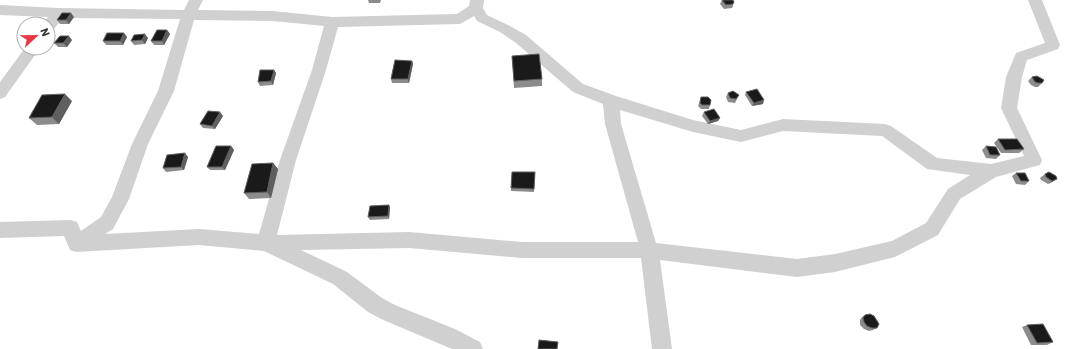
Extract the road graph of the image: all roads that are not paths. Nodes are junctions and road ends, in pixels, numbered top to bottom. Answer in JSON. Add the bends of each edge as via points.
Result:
{"nodes":[{"id":1,"x":1035,"y":0,"type":"edge"},
{"id":2,"x":476,"y":4,"type":"edge"},
{"id":3,"x":193,"y":7,"type":"edge"},
{"id":4,"x":0,"y":10,"type":"edge"},
{"id":5,"x":59,"y":13,"type":"junction"},
{"id":6,"x":56,"y":17,"type":"edge"},
{"id":7,"x":332,"y":22,"type":"junction"},
{"id":8,"x":27,"y":56,"type":"edge"},
{"id":9,"x":0,"y":93,"type":"edge"},
{"id":10,"x":611,"y":101,"type":"junction"},
{"id":11,"x":991,"y":171,"type":"junction"},
{"id":12,"x":0,"y":230,"type":"edge"},
{"id":13,"x":266,"y":243,"type":"junction"},
{"id":14,"x":76,"y":244,"type":"junction"},
{"id":15,"x":649,"y":250,"type":"junction"},
{"id":16,"x":473,"y":349,"type":"edge"},
{"id":17,"x":662,"y":349,"type":"edge"}],
"edges":[{"from":1,"to":11,"type":"street","via":[[1052,45],[1021,57],[1014,77],[1009,108],[1034,160]]},
{"from":2,"to":7,"type":"street","via":[[460,18]]},
{"from":2,"to":10,"type":"street","via":[[482,18],[521,39],[578,88]]},
{"from":3,"to":5,"type":"street"},
{"from":3,"to":7,"type":"street"},
{"from":3,"to":14,"type":"street","via":[[166,91],[140,144],[120,199],[107,222]]},
{"from":4,"to":5,"type":"street"},
{"from":5,"to":6,"type":"street"},
{"from":7,"to":13,"type":"street","via":[[319,70],[288,160]]},
{"from":8,"to":9,"type":"street"},
{"from":10,"to":11,"type":"street","via":[[693,126],[741,136],[783,125],[885,130],[933,164]]},
{"from":10,"to":15,"type":"street","via":[[612,124]]},
{"from":11,"to":15,"type":"street","via":[[954,194],[932,229],[895,249],[835,263],[797,268]]},
{"from":12,"to":14,"type":"street","via":[[70,228]]},
{"from":13,"to":14,"type":"street","via":[[199,237]]},
{"from":13,"to":15,"type":"street","via":[[409,240],[522,250]]},
{"from":13,"to":16,"type":"street","via":[[340,278],[388,312]]},
{"from":15,"to":17,"type":"street"}]}
